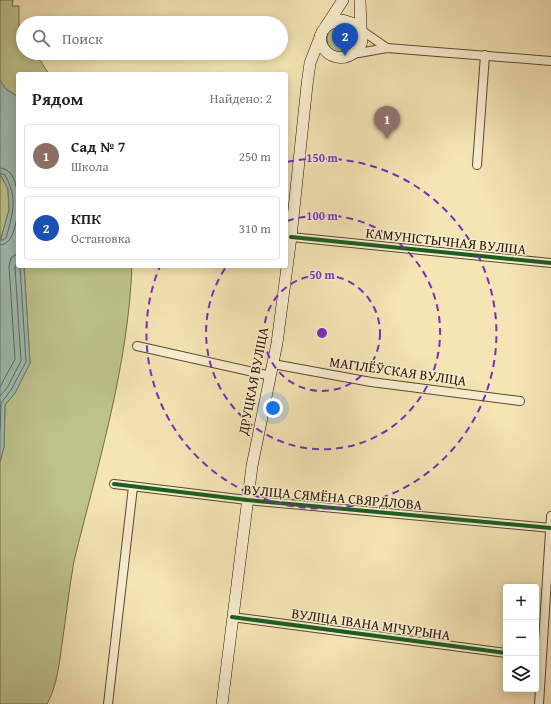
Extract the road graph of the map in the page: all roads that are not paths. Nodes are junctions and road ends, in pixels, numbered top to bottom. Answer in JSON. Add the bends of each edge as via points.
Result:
{"nodes":[{"id":1,"x":343,"y":0,"type":"edge"},
{"id":2,"x":360,"y":0,"type":"edge"},
{"id":3,"x":361,"y":30,"type":"junction"},
{"id":4,"x":323,"y":31,"type":"junction"},
{"id":5,"x":387,"y":48,"type":"junction"},
{"id":6,"x":353,"y":54,"type":"junction"},
{"id":7,"x":485,"y":55,"type":"junction"},
{"id":8,"x":337,"y":57,"type":"junction"},
{"id":9,"x":551,"y":61,"type":"edge"},
{"id":10,"x":310,"y":63,"type":"junction"},
{"id":11,"x":477,"y":165,"type":"dead end"},
{"id":12,"x":291,"y":237,"type":"junction"},
{"id":13,"x":288,"y":261,"type":"edge"},
{"id":14,"x":551,"y":263,"type":"edge"},
{"id":15,"x":287,"y":268,"type":"edge"},
{"id":16,"x":137,"y":346,"type":"dead end"},
{"id":17,"x":273,"y":364,"type":"junction"},
{"id":18,"x":270,"y":376,"type":"junction"},
{"id":19,"x":520,"y":401,"type":"dead end"},
{"id":20,"x":114,"y":484,"type":"dead end"},
{"id":21,"x":133,"y":487,"type":"junction"},
{"id":22,"x":247,"y":500,"type":"junction"},
{"id":23,"x":551,"y":516,"type":"edge"},
{"id":24,"x":550,"y":528,"type":"edge"},
{"id":25,"x":232,"y":617,"type":"junction"},
{"id":26,"x":503,"y":653,"type":"edge"},
{"id":27,"x":539,"y":658,"type":"edge"},
{"id":28,"x":539,"y":692,"type":"edge"},
{"id":29,"x":108,"y":704,"type":"edge"},
{"id":30,"x":222,"y":704,"type":"edge"},
{"id":31,"x":539,"y":704,"type":"edge"}],
"edges":[{"from":1,"to":4,"type":"main road","name":"ДРУЦКАЯ ВУЛІЦА"},
{"from":2,"to":3,"type":"main road"},
{"from":3,"to":4,"type":"main road","via":[[355,24],[342,20],[335,21]]},
{"from":3,"to":5,"type":"street"},
{"from":3,"to":6,"type":"main road","via":[[362,43]]},
{"from":4,"to":8,"type":"main road","via":[[322,46],[325,52]]},
{"from":4,"to":10,"type":"main road","name":"ДРУЦКАЯ ВУЛІЦА"},
{"from":5,"to":6,"type":"street"},
{"from":5,"to":7,"type":"street"},
{"from":6,"to":8,"type":"main road"},
{"from":7,"to":9,"type":"street"},
{"from":7,"to":11,"type":"street"},
{"from":8,"to":10,"type":"main road"},
{"from":10,"to":12,"type":"main road","name":"ДРУЦКАЯ ВУЛІЦА"},
{"from":12,"to":13,"type":"main road","name":"ДРУЦКАЯ ВУЛІЦА"},
{"from":12,"to":14,"type":"street","name":"КАМУНІСТЫЧНАЯ ВУЛІЦА"},
{"from":15,"to":17,"type":"main road","name":"ДРУЦКАЯ ВУЛІЦА"},
{"from":16,"to":18,"type":"street"},
{"from":17,"to":18,"type":"main road","name":"ДРУЦКАЯ ВУЛІЦА"},
{"from":17,"to":19,"type":"street","name":"МАГІЛЁЎСКАЯ ВУЛІЦА","via":[[371,382]]},
{"from":18,"to":22,"type":"main road","name":"ДРУЦКАЯ ВУЛІЦА"},
{"from":20,"to":21,"type":"street","name":"ВУЛІЦА СЯМЁНА СВЯРДЛОВА"},
{"from":21,"to":22,"type":"street","name":"ВУЛІЦА СЯМЁНА СВЯРДЛОВА"},
{"from":21,"to":29,"type":"street"},
{"from":22,"to":24,"type":"street","name":"ВУЛІЦА СЯМЁНА СВЯРДЛОВА"},
{"from":22,"to":25,"type":"main road","name":"ДРУЦКАЯ ВУЛІЦА"},
{"from":23,"to":24,"type":"street"},
{"from":24,"to":27,"type":"street"},
{"from":25,"to":26,"type":"street","name":"ВУЛІЦА ІВАНА МІЧУРЫНА"},
{"from":25,"to":30,"type":"main road","name":"ДРУЦКАЯ ВУЛІЦА"},
{"from":28,"to":31,"type":"street"}]}
